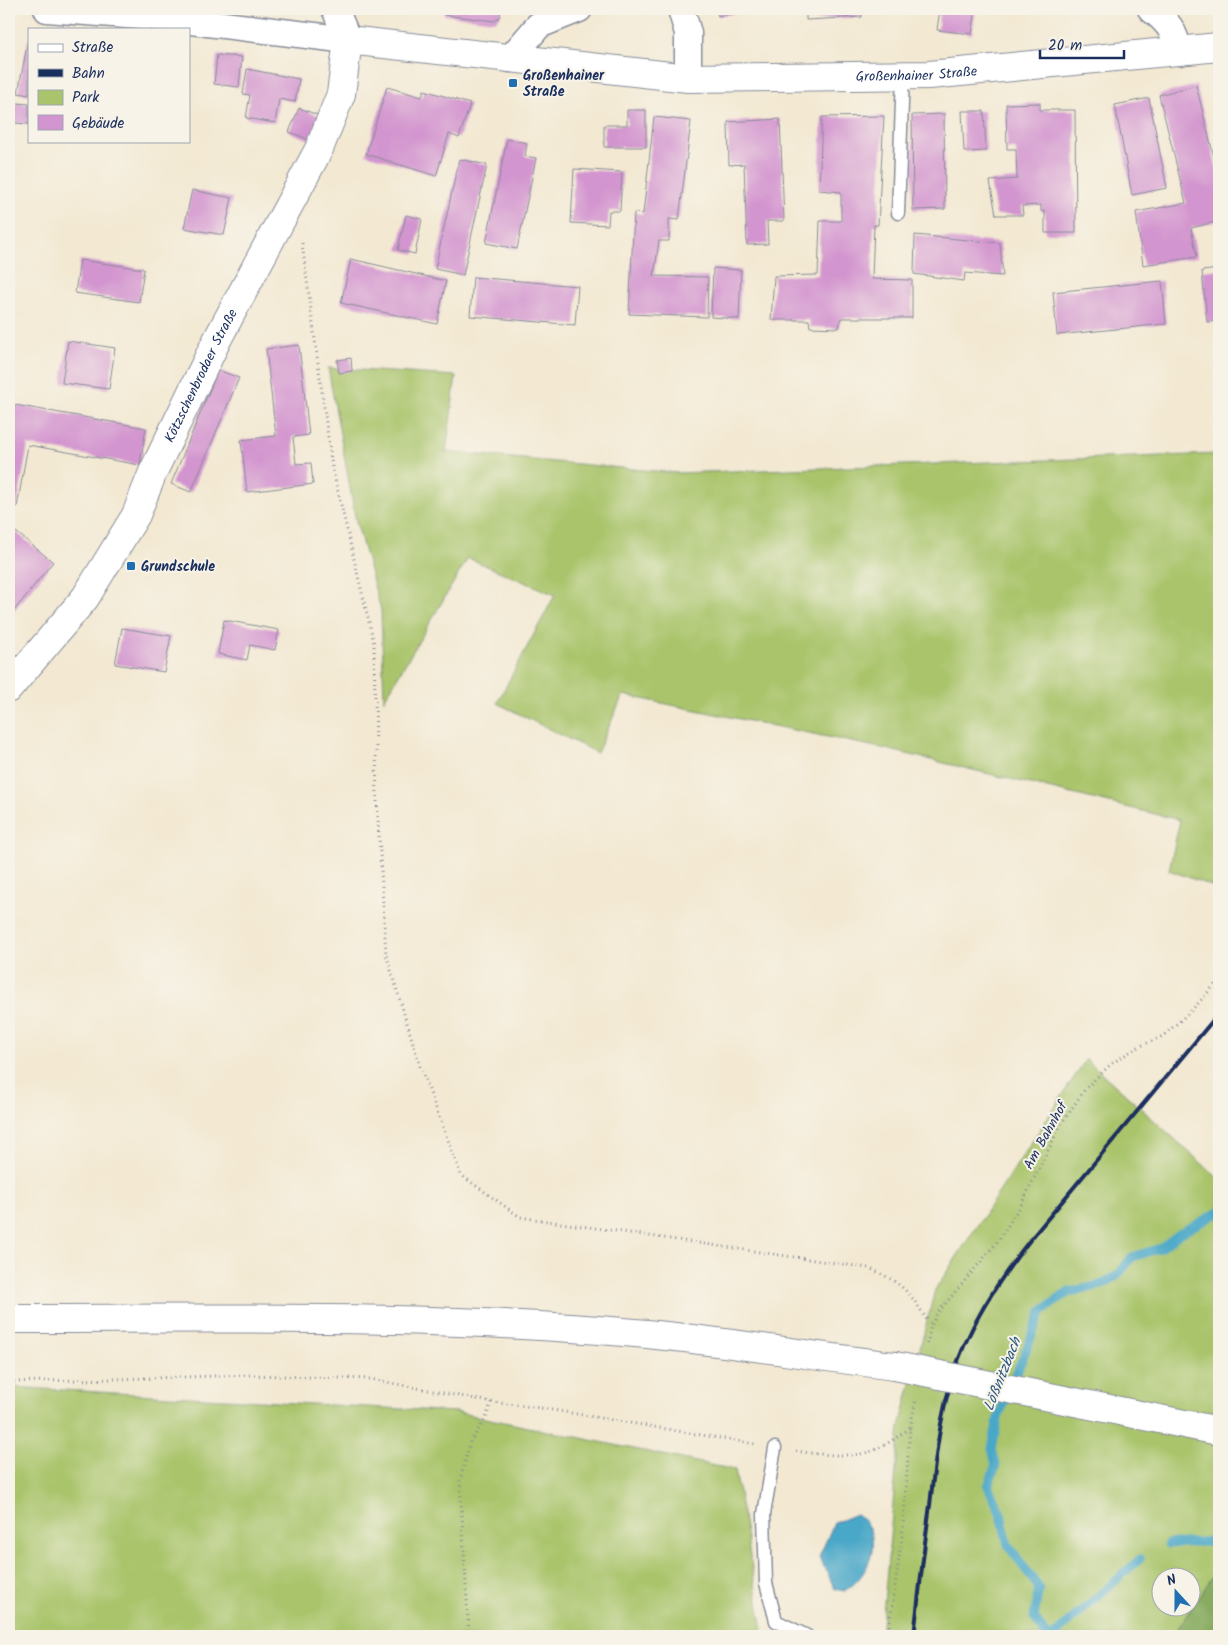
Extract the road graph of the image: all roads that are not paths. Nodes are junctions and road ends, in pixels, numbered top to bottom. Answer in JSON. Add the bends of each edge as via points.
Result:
{"nodes":[{"id":1,"x":47,"y":9,"type":"edge"},
{"id":2,"x":335,"y":9,"type":"edge"},
{"id":3,"x":579,"y":9,"type":"edge"},
{"id":4,"x":681,"y":9,"type":"edge"},
{"id":5,"x":1150,"y":9,"type":"edge"},
{"id":6,"x":536,"y":17,"type":"edge"},
{"id":7,"x":348,"y":40,"type":"junction"},
{"id":8,"x":1219,"y":47,"type":"edge"},
{"id":9,"x":1179,"y":52,"type":"junction"},
{"id":10,"x":510,"y":59,"type":"junction"},
{"id":11,"x":904,"y":75,"type":"junction"},
{"id":12,"x":688,"y":78,"type":"junction"},
{"id":13,"x":898,"y":213,"type":"dead end"},
{"id":14,"x":9,"y":688,"type":"edge"},
{"id":15,"x":9,"y":1319,"type":"edge"},
{"id":16,"x":1219,"y":1431,"type":"edge"},
{"id":17,"x":774,"y":1448,"type":"road end"},
{"id":18,"x":807,"y":1636,"type":"edge"}],
"edges":[{"from":1,"to":7,"type":"street","name":"Großenhainer Straße","via":[[166,18]]},
{"from":2,"to":7,"type":"street"},
{"from":3,"to":6,"type":"street"},
{"from":4,"to":12,"type":"street","via":[[688,33]]},
{"from":5,"to":9,"type":"street","via":[[1175,33]]},
{"from":6,"to":10,"type":"street"},
{"from":7,"to":10,"type":"street","name":"Großenhainer Straße"},
{"from":7,"to":14,"type":"street","name":"Kötzschenbrodaer Straße","via":[[341,94],[319,149],[218,338],[153,472],[136,515],[85,598]]},
{"from":8,"to":9,"type":"street","name":"Großenhainer Straße"},
{"from":9,"to":11,"type":"street","name":"Großenhainer Straße"},
{"from":10,"to":12,"type":"street","name":"Großenhainer Straße"},
{"from":11,"to":12,"type":"street","name":"Großenhainer Straße"},
{"from":11,"to":13,"type":"lane"},
{"from":15,"to":16,"type":"street","bridge":true,"via":[[241,1317],[484,1324],[647,1334],[895,1366]]},
{"from":17,"to":18,"type":"lane","via":[[764,1514],[766,1583],[776,1621]]}]}
